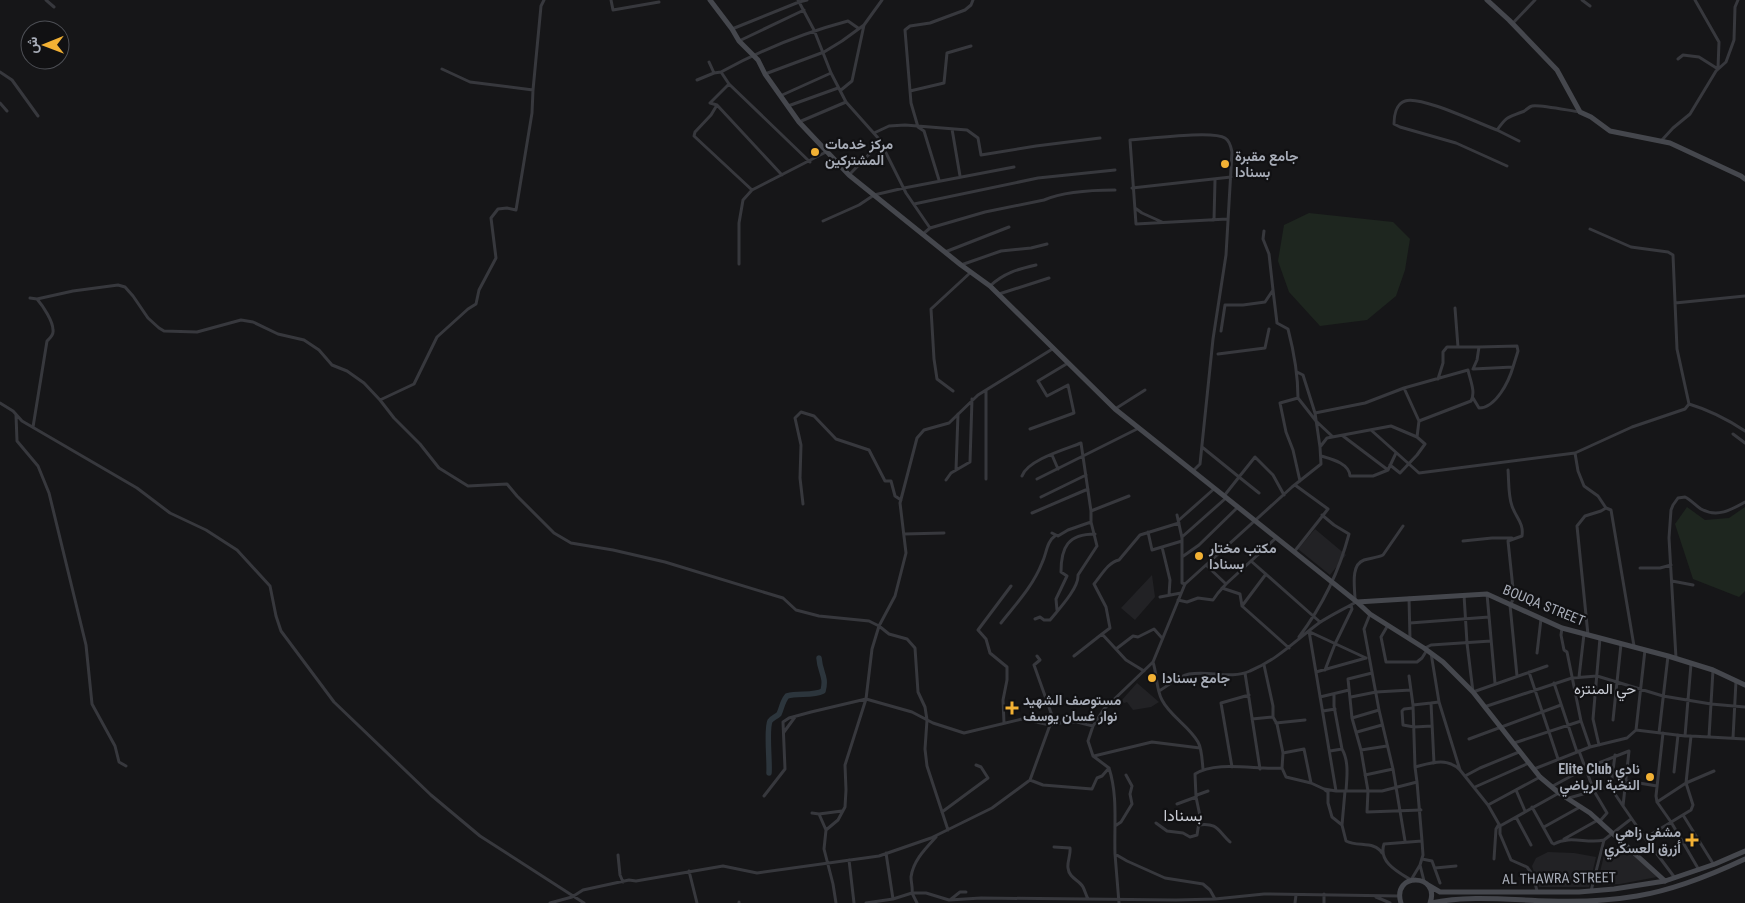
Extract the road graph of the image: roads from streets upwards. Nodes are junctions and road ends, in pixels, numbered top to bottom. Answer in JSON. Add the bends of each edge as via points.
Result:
{"nodes":[{"id":1,"x":46,"y":0,"type":"edge"},
{"id":2,"x":544,"y":0,"type":"edge"},
{"id":3,"x":611,"y":0,"type":"edge"},
{"id":4,"x":710,"y":0,"type":"edge"},
{"id":5,"x":807,"y":0,"type":"edge"},
{"id":6,"x":882,"y":0,"type":"edge"},
{"id":7,"x":973,"y":0,"type":"edge"},
{"id":8,"x":1487,"y":0,"type":"edge"},
{"id":9,"x":1535,"y":0,"type":"edge"},
{"id":10,"x":1582,"y":0,"type":"edge"},
{"id":11,"x":1695,"y":0,"type":"edge"},
{"id":12,"x":1738,"y":0,"type":"edge"},
{"id":13,"x":798,"y":1,"type":"edge"},
{"id":14,"x":659,"y":2,"type":"dead end"},
{"id":15,"x":54,"y":6,"type":"dead end"},
{"id":16,"x":1590,"y":6,"type":"dead end"},
{"id":17,"x":804,"y":10,"type":"junction"},
{"id":18,"x":1512,"y":24,"type":"junction"},
{"id":19,"x":864,"y":25,"type":"junction"},
{"id":20,"x":732,"y":28,"type":"junction"},
{"id":21,"x":858,"y":28,"type":"junction"},
{"id":22,"x":814,"y":30,"type":"junction"},
{"id":23,"x":739,"y":41,"type":"junction"},
{"id":24,"x":971,"y":46,"type":"dead end"},
{"id":25,"x":824,"y":52,"type":"junction"},
{"id":26,"x":753,"y":55,"type":"junction"},
{"id":27,"x":1678,"y":59,"type":"dead end"},
{"id":28,"x":709,"y":62,"type":"dead end"},
{"id":29,"x":442,"y":69,"type":"dead end"},
{"id":30,"x":1718,"y":69,"type":"junction"},
{"id":31,"x":0,"y":72,"type":"edge"},
{"id":32,"x":720,"y":72,"type":"junction"},
{"id":33,"x":714,"y":73,"type":"junction"},
{"id":34,"x":831,"y":73,"type":"junction"},
{"id":35,"x":765,"y":74,"type":"junction"},
{"id":36,"x":697,"y":80,"type":"dead end"},
{"id":37,"x":729,"y":84,"type":"junction"},
{"id":38,"x":840,"y":89,"type":"junction"},
{"id":39,"x":533,"y":90,"type":"junction"},
{"id":40,"x":910,"y":91,"type":"junction"},
{"id":41,"x":779,"y":96,"type":"junction"},
{"id":42,"x":846,"y":102,"type":"junction"},
{"id":43,"x":0,"y":103,"type":"edge"},
{"id":44,"x":717,"y":105,"type":"junction"},
{"id":45,"x":787,"y":106,"type":"junction"},
{"id":46,"x":7,"y":111,"type":"dead end"},
{"id":47,"x":1580,"y":112,"type":"junction"},
{"id":48,"x":38,"y":116,"type":"dead end"},
{"id":49,"x":799,"y":122,"type":"junction"},
{"id":50,"x":918,"y":127,"type":"junction"},
{"id":51,"x":952,"y":129,"type":"junction"},
{"id":52,"x":1497,"y":130,"type":"junction"},
{"id":53,"x":874,"y":133,"type":"junction"},
{"id":54,"x":1100,"y":138,"type":"dead end"},
{"id":55,"x":1662,"y":140,"type":"junction"},
{"id":56,"x":1519,"y":141,"type":"dead end"},
{"id":57,"x":880,"y":142,"type":"junction"},
{"id":58,"x":826,"y":152,"type":"junction"},
{"id":59,"x":810,"y":162,"type":"junction"},
{"id":60,"x":1507,"y":166,"type":"dead end"},
{"id":61,"x":1014,"y":167,"type":"dead end"},
{"id":62,"x":1114,"y":170,"type":"dead end"},
{"id":63,"x":782,"y":174,"type":"junction"},
{"id":64,"x":849,"y":175,"type":"junction"},
{"id":65,"x":960,"y":176,"type":"junction"},
{"id":66,"x":1231,"y":177,"type":"junction"},
{"id":67,"x":1745,"y":179,"type":"edge"},
{"id":68,"x":939,"y":180,"type":"junction"},
{"id":69,"x":1215,"y":180,"type":"junction"},
{"id":70,"x":904,"y":188,"type":"junction"},
{"id":71,"x":1132,"y":188,"type":"junction"},
{"id":72,"x":752,"y":190,"type":"junction"},
{"id":73,"x":1115,"y":190,"type":"dead end"},
{"id":74,"x":874,"y":196,"type":"junction"},
{"id":75,"x":914,"y":204,"type":"junction"},
{"id":76,"x":1134,"y":207,"type":"junction"},
{"id":77,"x":1228,"y":219,"type":"junction"},
{"id":78,"x":1214,"y":220,"type":"junction"},
{"id":79,"x":823,"y":221,"type":"dead end"},
{"id":80,"x":1163,"y":222,"type":"junction"},
{"id":81,"x":1010,"y":227,"type":"dead end"},
{"id":82,"x":930,"y":228,"type":"junction"},
{"id":83,"x":1590,"y":229,"type":"dead end"},
{"id":84,"x":1264,"y":231,"type":"dead end"},
{"id":85,"x":923,"y":234,"type":"junction"},
{"id":86,"x":1048,"y":244,"type":"dead end"},
{"id":87,"x":945,"y":252,"type":"junction"},
{"id":88,"x":739,"y":264,"type":"dead end"},
{"id":89,"x":961,"y":265,"type":"junction"},
{"id":90,"x":1036,"y":265,"type":"dead end"},
{"id":91,"x":971,"y":271,"type":"junction"},
{"id":92,"x":1049,"y":278,"type":"dead end"},
{"id":93,"x":990,"y":286,"type":"junction"},
{"id":94,"x":1273,"y":290,"type":"junction"},
{"id":95,"x":999,"y":294,"type":"junction"},
{"id":96,"x":1745,"y":296,"type":"edge"},
{"id":97,"x":30,"y":298,"type":"dead end"},
{"id":98,"x":38,"y":299,"type":"junction"},
{"id":99,"x":1675,"y":303,"type":"junction"},
{"id":100,"x":1455,"y":308,"type":"dead end"},
{"id":101,"x":1217,"y":310,"type":"junction"},
{"id":102,"x":1224,"y":310,"type":"junction"},
{"id":103,"x":1214,"y":329,"type":"junction"},
{"id":104,"x":1269,"y":329,"type":"dead end"},
{"id":105,"x":1458,"y":347,"type":"junction"},
{"id":106,"x":1479,"y":347,"type":"junction"},
{"id":107,"x":1055,"y":348,"type":"junction"},
{"id":108,"x":1218,"y":354,"type":"dead end"},
{"id":109,"x":1068,"y":362,"type":"junction"},
{"id":110,"x":1514,"y":367,"type":"junction"},
{"id":111,"x":1473,"y":369,"type":"junction"},
{"id":112,"x":1468,"y":370,"type":"junction"},
{"id":113,"x":1297,"y":372,"type":"junction"},
{"id":114,"x":1438,"y":379,"type":"junction"},
{"id":115,"x":1404,"y":388,"type":"junction"},
{"id":116,"x":986,"y":390,"type":"junction"},
{"id":117,"x":1145,"y":390,"type":"dead end"},
{"id":118,"x":953,"y":391,"type":"dead end"},
{"id":119,"x":1298,"y":398,"type":"junction"},
{"id":120,"x":1473,"y":398,"type":"junction"},
{"id":121,"x":972,"y":399,"type":"junction"},
{"id":122,"x":380,"y":400,"type":"junction"},
{"id":123,"x":0,"y":403,"type":"edge"},
{"id":124,"x":1689,"y":404,"type":"junction"},
{"id":125,"x":1116,"y":409,"type":"junction"},
{"id":126,"x":958,"y":413,"type":"junction"},
{"id":127,"x":1315,"y":413,"type":"junction"},
{"id":128,"x":16,"y":414,"type":"junction"},
{"id":129,"x":1316,"y":421,"type":"junction"},
{"id":130,"x":1418,"y":421,"type":"junction"},
{"id":131,"x":33,"y":427,"type":"junction"},
{"id":132,"x":1139,"y":428,"type":"junction"},
{"id":133,"x":1030,"y":429,"type":"dead end"},
{"id":134,"x":1370,"y":430,"type":"junction"},
{"id":135,"x":1745,"y":431,"type":"edge"},
{"id":136,"x":1732,"y":434,"type":"dead end"},
{"id":137,"x":1342,"y":436,"type":"junction"},
{"id":138,"x":1334,"y":437,"type":"junction"},
{"id":139,"x":1417,"y":438,"type":"junction"},
{"id":140,"x":1745,"y":442,"type":"edge"},
{"id":141,"x":1202,"y":447,"type":"junction"},
{"id":142,"x":1320,"y":447,"type":"junction"},
{"id":143,"x":1396,"y":453,"type":"junction"},
{"id":144,"x":1575,"y":453,"type":"junction"},
{"id":145,"x":1052,"y":455,"type":"junction"},
{"id":146,"x":1084,"y":456,"type":"junction"},
{"id":147,"x":1321,"y":456,"type":"junction"},
{"id":148,"x":1409,"y":464,"type":"junction"},
{"id":149,"x":1390,"y":465,"type":"junction"},
{"id":150,"x":1058,"y":469,"type":"junction"},
{"id":151,"x":956,"y":470,"type":"junction"},
{"id":152,"x":1194,"y":470,"type":"junction"},
{"id":153,"x":1388,"y":470,"type":"junction"},
{"id":154,"x":1508,"y":470,"type":"dead end"},
{"id":155,"x":1086,"y":475,"type":"junction"},
{"id":156,"x":1022,"y":476,"type":"dead end"},
{"id":157,"x":1239,"y":478,"type":"junction"},
{"id":158,"x":986,"y":479,"type":"dead end"},
{"id":159,"x":946,"y":480,"type":"dead end"},
{"id":160,"x":1037,"y":480,"type":"dead end"},
{"id":161,"x":1300,"y":481,"type":"junction"},
{"id":162,"x":1295,"y":485,"type":"junction"},
{"id":163,"x":1215,"y":488,"type":"junction"},
{"id":164,"x":1088,"y":489,"type":"junction"},
{"id":165,"x":1259,"y":493,"type":"dead end"},
{"id":166,"x":1284,"y":495,"type":"junction"},
{"id":167,"x":1129,"y":496,"type":"dead end"},
{"id":168,"x":1226,"y":497,"type":"junction"},
{"id":169,"x":1041,"y":498,"type":"dead end"},
{"id":170,"x":901,"y":500,"type":"junction"},
{"id":171,"x":1745,"y":502,"type":"edge"},
{"id":172,"x":803,"y":504,"type":"dead end"},
{"id":173,"x":1238,"y":507,"type":"junction"},
{"id":174,"x":1606,"y":508,"type":"junction"},
{"id":175,"x":1091,"y":511,"type":"junction"},
{"id":176,"x":1032,"y":513,"type":"dead end"},
{"id":177,"x":1177,"y":515,"type":"dead end"},
{"id":178,"x":1322,"y":515,"type":"junction"},
{"id":179,"x":1255,"y":521,"type":"junction"},
{"id":180,"x":1091,"y":522,"type":"junction"},
{"id":181,"x":1179,"y":522,"type":"junction"},
{"id":182,"x":1403,"y":526,"type":"dead end"},
{"id":183,"x":1148,"y":532,"type":"junction"},
{"id":184,"x":944,"y":533,"type":"dead end"},
{"id":185,"x":904,"y":534,"type":"junction"},
{"id":186,"x":1095,"y":534,"type":"junction"},
{"id":187,"x":1276,"y":538,"type":"junction"},
{"id":188,"x":1515,"y":538,"type":"junction"},
{"id":189,"x":1182,"y":540,"type":"junction"},
{"id":190,"x":1463,"y":541,"type":"dead end"},
{"id":191,"x":1162,"y":547,"type":"junction"},
{"id":192,"x":1294,"y":552,"type":"junction"},
{"id":193,"x":1182,"y":557,"type":"junction"},
{"id":194,"x":1252,"y":561,"type":"junction"},
{"id":195,"x":1206,"y":565,"type":"junction"},
{"id":196,"x":1671,"y":566,"type":"junction"},
{"id":197,"x":1640,"y":568,"type":"dead end"},
{"id":198,"x":1266,"y":574,"type":"junction"},
{"id":199,"x":1672,"y":581,"type":"junction"},
{"id":200,"x":1333,"y":583,"type":"junction"},
{"id":201,"x":1185,"y":584,"type":"junction"},
{"id":202,"x":1226,"y":584,"type":"junction"},
{"id":203,"x":1694,"y":585,"type":"dead end"},
{"id":204,"x":1011,"y":586,"type":"dead end"},
{"id":205,"x":1222,"y":588,"type":"junction"},
{"id":206,"x":1182,"y":592,"type":"junction"},
{"id":207,"x":1487,"y":594,"type":"junction"},
{"id":208,"x":1169,"y":595,"type":"junction"},
{"id":209,"x":1464,"y":595,"type":"junction"},
{"id":210,"x":1160,"y":596,"type":"dead end"},
{"id":211,"x":1409,"y":598,"type":"junction"},
{"id":212,"x":1178,"y":600,"type":"junction"},
{"id":213,"x":1354,"y":602,"type":"junction"},
{"id":214,"x":1510,"y":605,"type":"junction"},
{"id":215,"x":1242,"y":606,"type":"junction"},
{"id":216,"x":1057,"y":611,"type":"junction"},
{"id":217,"x":1370,"y":614,"type":"junction"},
{"id":218,"x":1313,"y":616,"type":"junction"},
{"id":219,"x":1489,"y":618,"type":"junction"},
{"id":220,"x":1035,"y":619,"type":"dead end"},
{"id":221,"x":1465,"y":619,"type":"junction"},
{"id":222,"x":1541,"y":619,"type":"junction"},
{"id":223,"x":1320,"y":622,"type":"junction"},
{"id":224,"x":1001,"y":623,"type":"dead end"},
{"id":225,"x":1410,"y":623,"type":"junction"},
{"id":226,"x":879,"y":626,"type":"junction"},
{"id":227,"x":1388,"y":626,"type":"junction"},
{"id":228,"x":1562,"y":628,"type":"junction"},
{"id":229,"x":1309,"y":631,"type":"junction"},
{"id":230,"x":1102,"y":634,"type":"junction"},
{"id":231,"x":1586,"y":635,"type":"junction"},
{"id":232,"x":1600,"y":638,"type":"junction"},
{"id":233,"x":1162,"y":639,"type":"junction"},
{"id":234,"x":1410,"y":640,"type":"junction"},
{"id":235,"x":1296,"y":641,"type":"junction"},
{"id":236,"x":1491,"y":641,"type":"junction"},
{"id":237,"x":1467,"y":643,"type":"junction"},
{"id":238,"x":1335,"y":644,"type":"junction"},
{"id":239,"x":1622,"y":644,"type":"junction"},
{"id":240,"x":1634,"y":647,"type":"junction"},
{"id":241,"x":1289,"y":648,"type":"junction"},
{"id":242,"x":1116,"y":649,"type":"junction"},
{"id":243,"x":1645,"y":649,"type":"junction"},
{"id":244,"x":1428,"y":650,"type":"junction"},
{"id":245,"x":1537,"y":653,"type":"dead end"},
{"id":246,"x":1037,"y":656,"type":"dead end"},
{"id":247,"x":1074,"y":656,"type":"dead end"},
{"id":248,"x":1668,"y":656,"type":"junction"},
{"id":249,"x":1368,"y":658,"type":"junction"},
{"id":250,"x":1676,"y":658,"type":"junction"},
{"id":251,"x":1153,"y":662,"type":"junction"},
{"id":252,"x":1691,"y":663,"type":"junction"},
{"id":253,"x":1264,"y":665,"type":"junction"},
{"id":254,"x":1547,"y":666,"type":"dead end"},
{"id":255,"x":1325,"y":670,"type":"junction"},
{"id":256,"x":1712,"y":670,"type":"junction"},
{"id":257,"x":1144,"y":671,"type":"junction"},
{"id":258,"x":1316,"y":672,"type":"junction"},
{"id":259,"x":1529,"y":672,"type":"junction"},
{"id":260,"x":1245,"y":673,"type":"junction"},
{"id":261,"x":1372,"y":673,"type":"junction"},
{"id":262,"x":1409,"y":676,"type":"dead end"},
{"id":263,"x":1517,"y":676,"type":"junction"},
{"id":264,"x":1597,"y":676,"type":"junction"},
{"id":265,"x":1579,"y":677,"type":"junction"},
{"id":266,"x":1572,"y":678,"type":"junction"},
{"id":267,"x":1736,"y":681,"type":"junction"},
{"id":268,"x":1554,"y":683,"type":"junction"},
{"id":269,"x":1617,"y":683,"type":"junction"},
{"id":270,"x":1495,"y":684,"type":"junction"},
{"id":271,"x":1745,"y":685,"type":"edge"},
{"id":272,"x":1349,"y":690,"type":"junction"},
{"id":273,"x":1411,"y":690,"type":"junction"},
{"id":274,"x":1534,"y":690,"type":"junction"},
{"id":275,"x":1640,"y":690,"type":"junction"},
{"id":276,"x":1159,"y":691,"type":"junction"},
{"id":277,"x":1376,"y":692,"type":"junction"},
{"id":278,"x":1473,"y":692,"type":"junction"},
{"id":279,"x":1334,"y":694,"type":"junction"},
{"id":280,"x":1249,"y":695,"type":"junction"},
{"id":281,"x":1663,"y":696,"type":"junction"},
{"id":282,"x":1320,"y":697,"type":"junction"},
{"id":283,"x":1351,"y":697,"type":"junction"},
{"id":284,"x":866,"y":700,"type":"junction"},
{"id":285,"x":1688,"y":700,"type":"junction"},
{"id":286,"x":1439,"y":702,"type":"junction"},
{"id":287,"x":1431,"y":703,"type":"junction"},
{"id":288,"x":1561,"y":704,"type":"junction"},
{"id":289,"x":1711,"y":704,"type":"junction"},
{"id":290,"x":1413,"y":707,"type":"junction"},
{"id":291,"x":1484,"y":707,"type":"junction"},
{"id":292,"x":1734,"y":707,"type":"junction"},
{"id":293,"x":1745,"y":707,"type":"edge"},
{"id":294,"x":1335,"y":708,"type":"junction"},
{"id":295,"x":1379,"y":710,"type":"junction"},
{"id":296,"x":1323,"y":711,"type":"junction"},
{"id":297,"x":1541,"y":711,"type":"junction"},
{"id":298,"x":796,"y":717,"type":"junction"},
{"id":299,"x":1273,"y":717,"type":"junction"},
{"id":300,"x":1352,"y":718,"type":"junction"},
{"id":301,"x":1252,"y":719,"type":"junction"},
{"id":302,"x":927,"y":720,"type":"junction"},
{"id":303,"x":1305,"y":720,"type":"dead end"},
{"id":304,"x":1613,"y":720,"type":"dead end"},
{"id":305,"x":1581,"y":721,"type":"junction"},
{"id":306,"x":1004,"y":723,"type":"junction"},
{"id":307,"x":1276,"y":723,"type":"junction"},
{"id":308,"x":1055,"y":724,"type":"junction"},
{"id":309,"x":1050,"y":725,"type":"junction"},
{"id":310,"x":1382,"y":725,"type":"junction"},
{"id":311,"x":1093,"y":726,"type":"junction"},
{"id":312,"x":1432,"y":726,"type":"junction"},
{"id":313,"x":1498,"y":726,"type":"junction"},
{"id":314,"x":1568,"y":726,"type":"junction"},
{"id":315,"x":1414,"y":727,"type":"junction"},
{"id":316,"x":1636,"y":730,"type":"junction"},
{"id":317,"x":1357,"y":732,"type":"junction"},
{"id":318,"x":1549,"y":732,"type":"junction"},
{"id":319,"x":783,"y":733,"type":"junction"},
{"id":320,"x":1661,"y":733,"type":"junction"},
{"id":321,"x":1678,"y":735,"type":"junction"},
{"id":322,"x":1685,"y":736,"type":"junction"},
{"id":323,"x":1691,"y":736,"type":"junction"},
{"id":324,"x":1709,"y":737,"type":"junction"},
{"id":325,"x":1732,"y":738,"type":"junction"},
{"id":326,"x":1469,"y":739,"type":"dead end"},
{"id":327,"x":1745,"y":739,"type":"edge"},
{"id":328,"x":1513,"y":743,"type":"junction"},
{"id":329,"x":1599,"y":745,"type":"junction"},
{"id":330,"x":1387,"y":746,"type":"junction"},
{"id":331,"x":1590,"y":747,"type":"junction"},
{"id":332,"x":1200,"y":748,"type":"junction"},
{"id":333,"x":1342,"y":749,"type":"junction"},
{"id":334,"x":1361,"y":750,"type":"junction"},
{"id":335,"x":1330,"y":751,"type":"junction"},
{"id":336,"x":1519,"y":752,"type":"junction"},
{"id":337,"x":1578,"y":752,"type":"junction"},
{"id":338,"x":1283,"y":753,"type":"junction"},
{"id":339,"x":1615,"y":755,"type":"junction"},
{"id":340,"x":1093,"y":756,"type":"junction"},
{"id":341,"x":1558,"y":759,"type":"junction"},
{"id":342,"x":1434,"y":763,"type":"junction"},
{"id":343,"x":1529,"y":763,"type":"junction"},
{"id":344,"x":976,"y":765,"type":"dead end"},
{"id":345,"x":126,"y":766,"type":"dead end"},
{"id":346,"x":1232,"y":767,"type":"junction"},
{"id":347,"x":1415,"y":767,"type":"junction"},
{"id":348,"x":1109,"y":768,"type":"junction"},
{"id":349,"x":1203,"y":768,"type":"junction"},
{"id":350,"x":1260,"y":768,"type":"junction"},
{"id":351,"x":1282,"y":768,"type":"junction"},
{"id":352,"x":1586,"y":768,"type":"junction"},
{"id":353,"x":1393,"y":769,"type":"junction"},
{"id":354,"x":1534,"y":769,"type":"junction"},
{"id":355,"x":1460,"y":770,"type":"junction"},
{"id":356,"x":1714,"y":771,"type":"dead end"},
{"id":357,"x":1674,"y":772,"type":"dead end"},
{"id":358,"x":1126,"y":775,"type":"dead end"},
{"id":359,"x":1365,"y":775,"type":"junction"},
{"id":360,"x":1465,"y":776,"type":"junction"},
{"id":361,"x":1540,"y":777,"type":"junction"},
{"id":362,"x":1030,"y":780,"type":"junction"},
{"id":363,"x":1626,"y":781,"type":"junction"},
{"id":364,"x":1418,"y":782,"type":"junction"},
{"id":365,"x":1686,"y":782,"type":"junction"},
{"id":366,"x":1311,"y":783,"type":"junction"},
{"id":367,"x":1612,"y":786,"type":"junction"},
{"id":368,"x":1657,"y":786,"type":"junction"},
{"id":369,"x":1475,"y":787,"type":"junction"},
{"id":370,"x":1550,"y":787,"type":"junction"},
{"id":371,"x":1396,"y":788,"type":"junction"},
{"id":372,"x":1324,"y":789,"type":"junction"},
{"id":373,"x":1516,"y":790,"type":"junction"},
{"id":374,"x":1208,"y":791,"type":"dead end"},
{"id":375,"x":1336,"y":791,"type":"junction"},
{"id":376,"x":1345,"y":791,"type":"junction"},
{"id":377,"x":1368,"y":791,"type":"junction"},
{"id":378,"x":1594,"y":791,"type":"junction"},
{"id":379,"x":1559,"y":793,"type":"junction"},
{"id":380,"x":764,"y":796,"type":"dead end"},
{"id":381,"x":1196,"y":797,"type":"junction"},
{"id":382,"x":1569,"y":798,"type":"junction"},
{"id":383,"x":1657,"y":802,"type":"junction"},
{"id":384,"x":1177,"y":804,"type":"dead end"},
{"id":385,"x":1488,"y":805,"type":"junction"},
{"id":386,"x":1581,"y":806,"type":"junction"},
{"id":387,"x":1623,"y":806,"type":"junction"},
{"id":388,"x":1532,"y":807,"type":"junction"},
{"id":389,"x":1421,"y":810,"type":"junction"},
{"id":390,"x":842,"y":811,"type":"junction"},
{"id":391,"x":1401,"y":811,"type":"junction"},
{"id":392,"x":1525,"y":811,"type":"junction"},
{"id":393,"x":942,"y":812,"type":"junction"},
{"id":394,"x":812,"y":813,"type":"dead end"},
{"id":395,"x":819,"y":814,"type":"junction"},
{"id":396,"x":1683,"y":815,"type":"junction"},
{"id":397,"x":1516,"y":817,"type":"junction"},
{"id":398,"x":1631,"y":819,"type":"junction"},
{"id":399,"x":1599,"y":820,"type":"junction"},
{"id":400,"x":1672,"y":822,"type":"junction"},
{"id":401,"x":1156,"y":823,"type":"dead end"},
{"id":402,"x":1198,"y":825,"type":"junction"},
{"id":403,"x":1342,"y":825,"type":"junction"},
{"id":404,"x":1500,"y":825,"type":"junction"},
{"id":405,"x":1114,"y":826,"type":"junction"},
{"id":406,"x":1544,"y":827,"type":"junction"},
{"id":407,"x":826,"y":830,"type":"junction"},
{"id":408,"x":948,"y":830,"type":"junction"},
{"id":409,"x":1612,"y":834,"type":"junction"},
{"id":410,"x":938,"y":835,"type":"junction"},
{"id":411,"x":1645,"y":838,"type":"junction"},
{"id":412,"x":1563,"y":839,"type":"junction"},
{"id":413,"x":1604,"y":840,"type":"junction"},
{"id":414,"x":1406,"y":841,"type":"junction"},
{"id":415,"x":1422,"y":841,"type":"junction"},
{"id":416,"x":1230,"y":842,"type":"dead end"},
{"id":417,"x":1531,"y":845,"type":"dead end"},
{"id":418,"x":1054,"y":847,"type":"dead end"},
{"id":419,"x":1745,"y":851,"type":"edge"},
{"id":420,"x":886,"y":853,"type":"junction"},
{"id":421,"x":1115,"y":854,"type":"junction"},
{"id":422,"x":1382,"y":854,"type":"junction"},
{"id":423,"x":618,"y":855,"type":"dead end"},
{"id":424,"x":1422,"y":859,"type":"junction"},
{"id":425,"x":1494,"y":859,"type":"dead end"},
{"id":426,"x":1745,"y":859,"type":"edge"},
{"id":427,"x":849,"y":860,"type":"junction"},
{"id":428,"x":828,"y":862,"type":"junction"},
{"id":429,"x":1420,"y":865,"type":"junction"},
{"id":430,"x":1714,"y":865,"type":"junction"},
{"id":431,"x":1456,"y":866,"type":"dead end"},
{"id":432,"x":1435,"y":868,"type":"junction"},
{"id":433,"x":1699,"y":870,"type":"junction"},
{"id":434,"x":689,"y":871,"type":"junction"},
{"id":435,"x":1675,"y":878,"type":"junction"},
{"id":436,"x":1411,"y":880,"type":"junction"},
{"id":437,"x":1665,"y":881,"type":"junction"},
{"id":438,"x":623,"y":882,"type":"junction"},
{"id":439,"x":1440,"y":882,"type":"dead end"},
{"id":440,"x":1426,"y":884,"type":"junction"},
{"id":441,"x":963,"y":890,"type":"dead end"},
{"id":442,"x":1537,"y":891,"type":"junction"},
{"id":443,"x":1591,"y":891,"type":"junction"},
{"id":444,"x":912,"y":893,"type":"junction"},
{"id":445,"x":1296,"y":894,"type":"junction"},
{"id":446,"x":1324,"y":894,"type":"junction"},
{"id":447,"x":1373,"y":896,"type":"junction"},
{"id":448,"x":1399,"y":896,"type":"junction"},
{"id":449,"x":1638,"y":896,"type":"junction"},
{"id":450,"x":572,"y":897,"type":"junction"},
{"id":451,"x":893,"y":899,"type":"junction"},
{"id":452,"x":1088,"y":899,"type":"junction"},
{"id":453,"x":1215,"y":899,"type":"junction"},
{"id":454,"x":949,"y":900,"type":"junction"},
{"id":455,"x":969,"y":901,"type":"edge"},
{"id":456,"x":976,"y":901,"type":"edge"},
{"id":457,"x":1118,"y":901,"type":"edge"},
{"id":458,"x":1516,"y":901,"type":"edge"},
{"id":459,"x":1538,"y":902,"type":"edge"},
{"id":460,"x":1588,"y":902,"type":"edge"},
{"id":461,"x":550,"y":903,"type":"edge"},
{"id":462,"x":584,"y":903,"type":"edge"},
{"id":463,"x":697,"y":903,"type":"edge"},
{"id":464,"x":836,"y":903,"type":"edge"},
{"id":465,"x":854,"y":903,"type":"edge"},
{"id":466,"x":866,"y":903,"type":"edge"},
{"id":467,"x":917,"y":903,"type":"edge"},
{"id":468,"x":1295,"y":903,"type":"edge"},
{"id":469,"x":1324,"y":903,"type":"edge"},
{"id":470,"x":1390,"y":903,"type":"edge"},
{"id":471,"x":1401,"y":903,"type":"edge"},
{"id":472,"x":1431,"y":903,"type":"edge"},
{"id":473,"x":1640,"y":903,"type":"edge"}],
"edges":[{"from":1,"to":15,"type":"street"},
{"from":2,"to":39,"type":"street"},
{"from":3,"to":14,"type":"street","via":[[613,10]]},
{"from":4,"to":20,"type":"street"},
{"from":5,"to":13,"type":"street"},
{"from":6,"to":19,"type":"street"},
{"from":7,"to":40,"type":"street","via":[[965,10],[930,23],[910,26],[906,30]]},
{"from":8,"to":18,"type":"street"},
{"from":9,"to":18,"type":"street"},
{"from":10,"to":16,"type":"street"},
{"from":11,"to":30,"type":"street","via":[[1720,42]]},
{"from":12,"to":30,"type":"street","via":[[1734,40],[1726,62]]},
{"from":13,"to":17,"type":"street"},
{"from":13,"to":20,"type":"street"},
{"from":17,"to":22,"type":"street"},
{"from":17,"to":23,"type":"street"},
{"from":18,"to":47,"type":"street","via":[[1557,70]]},
{"from":19,"to":21,"type":"street"},
{"from":19,"to":38,"type":"street","via":[[852,81]]},
{"from":20,"to":23,"type":"street"},
{"from":21,"to":22,"type":"street","via":[[848,20]]},
{"from":21,"to":25,"type":"street"},
{"from":22,"to":25,"type":"street"},
{"from":22,"to":26,"type":"street"},
{"from":23,"to":26,"type":"street"},
{"from":24,"to":40,"type":"street","via":[[947,53],[944,83]]},
{"from":25,"to":34,"type":"street"},
{"from":25,"to":35,"type":"street"},
{"from":26,"to":32,"type":"street"},
{"from":26,"to":35,"type":"street"},
{"from":27,"to":30,"type":"street","via":[[1683,55],[1695,56]]},
{"from":28,"to":33,"type":"street"},
{"from":29,"to":39,"type":"street","via":[[470,82]]},
{"from":30,"to":55,"type":"street","via":[[1690,114]]},
{"from":31,"to":48,"type":"street","via":[[12,80]]},
{"from":32,"to":33,"type":"street"},
{"from":32,"to":37,"type":"street"},
{"from":33,"to":36,"type":"street"},
{"from":34,"to":38,"type":"street"},
{"from":34,"to":41,"type":"street"},
{"from":35,"to":41,"type":"street"},
{"from":37,"to":44,"type":"street","via":[[710,103]]},
{"from":37,"to":59,"type":"street"},
{"from":38,"to":42,"type":"street"},
{"from":38,"to":45,"type":"street"},
{"from":39,"to":122,"type":"street","via":[[516,210],[498,209],[491,218],[496,258],[479,290],[476,304],[437,337],[414,384]]},
{"from":40,"to":50,"type":"street"},
{"from":41,"to":45,"type":"street"},
{"from":42,"to":49,"type":"street"},
{"from":42,"to":53,"type":"street"},
{"from":43,"to":46,"type":"street"},
{"from":44,"to":63,"type":"street"},
{"from":44,"to":72,"type":"street","via":[[694,136]]},
{"from":45,"to":49,"type":"street"},
{"from":47,"to":52,"type":"street","via":[[1530,106],[1506,117]]},
{"from":47,"to":55,"type":"street","via":[[1591,116],[1610,131]]},
{"from":49,"to":58,"type":"street"},
{"from":50,"to":51,"type":"street"},
{"from":50,"to":53,"type":"street","via":[[891,126]]},
{"from":50,"to":68,"type":"street","via":[[924,131]]},
{"from":51,"to":54,"type":"street","via":[[967,130],[978,138],[981,155]]},
{"from":51,"to":65,"type":"street"},
{"from":52,"to":56,"type":"street"},
{"from":52,"to":60,"type":"street","via":[[1424,102],[1407,100],[1401,103],[1394,115],[1394,124],[1400,127],[1456,142]]},
{"from":53,"to":57,"type":"street"},
{"from":55,"to":67,"type":"street"},
{"from":57,"to":64,"type":"street"},
{"from":57,"to":70,"type":"street"},
{"from":58,"to":59,"type":"street"},
{"from":58,"to":64,"type":"street"},
{"from":59,"to":63,"type":"street"},
{"from":61,"to":65,"type":"street"},
{"from":62,"to":75,"type":"street","via":[[1038,178]]},
{"from":63,"to":72,"type":"street"},
{"from":64,"to":74,"type":"street"},
{"from":65,"to":68,"type":"street"},
{"from":66,"to":69,"type":"street"},
{"from":66,"to":71,"type":"street","via":[[1232,152],[1230,143],[1224,138],[1209,134],[1130,140]]},
{"from":66,"to":77,"type":"street"},
{"from":68,"to":70,"type":"street"},
{"from":69,"to":71,"type":"street"},
{"from":69,"to":78,"type":"street"},
{"from":70,"to":74,"type":"street"},
{"from":70,"to":75,"type":"street"},
{"from":71,"to":76,"type":"street"},
{"from":72,"to":88,"type":"street","via":[[744,200],[740,216]]},
{"from":73,"to":82,"type":"street","via":[[1053,196]]},
{"from":74,"to":79,"type":"street"},
{"from":74,"to":85,"type":"street"},
{"from":75,"to":82,"type":"street"},
{"from":76,"to":80,"type":"street"},
{"from":76,"to":80,"type":"street","via":[[1136,224]]},
{"from":77,"to":78,"type":"street"},
{"from":77,"to":101,"type":"street"},
{"from":78,"to":80,"type":"street"},
{"from":81,"to":87,"type":"street"},
{"from":82,"to":85,"type":"street"},
{"from":83,"to":99,"type":"street","via":[[1631,247],[1671,253]]},
{"from":84,"to":94,"type":"street"},
{"from":85,"to":87,"type":"street"},
{"from":86,"to":89,"type":"street","via":[[1001,251]]},
{"from":87,"to":89,"type":"street"},
{"from":89,"to":91,"type":"street"},
{"from":90,"to":93,"type":"street","via":[[1010,272]]},
{"from":91,"to":93,"type":"street"},
{"from":91,"to":118,"type":"street","via":[[931,310],[937,380]]},
{"from":92,"to":95,"type":"street"},
{"from":93,"to":95,"type":"street"},
{"from":94,"to":102,"type":"street","via":[[1265,302],[1224,305]]},
{"from":94,"to":113,"type":"street","via":[[1277,323],[1288,329]]},
{"from":95,"to":107,"type":"street"},
{"from":96,"to":99,"type":"street"},
{"from":97,"to":98,"type":"street"},
{"from":98,"to":122,"type":"street","via":[[118,285],[125,287],[148,318],[164,331],[197,332],[234,321],[253,322],[278,334],[304,340],[319,350],[332,365],[364,383]]},
{"from":98,"to":131,"type":"street","via":[[54,329],[48,341]]},
{"from":99,"to":124,"type":"street","via":[[1677,349]]},
{"from":100,"to":105,"type":"street"},
{"from":101,"to":102,"type":"street"},
{"from":101,"to":103,"type":"street"},
{"from":102,"to":103,"type":"street","via":[[1221,330]]},
{"from":103,"to":141,"type":"street"},
{"from":104,"to":108,"type":"street","via":[[1265,348]]},
{"from":105,"to":106,"type":"street"},
{"from":105,"to":114,"type":"street","via":[[1447,347]]},
{"from":106,"to":110,"type":"street","via":[[1517,346]]},
{"from":106,"to":111,"type":"street"},
{"from":107,"to":109,"type":"street"},
{"from":107,"to":116,"type":"street"},
{"from":109,"to":125,"type":"street"},
{"from":109,"to":133,"type":"street","via":[[1038,382],[1047,396],[1068,385],[1074,414]]},
{"from":110,"to":111,"type":"street"},
{"from":110,"to":120,"type":"street","via":[[1503,390],[1486,407],[1479,408]]},
{"from":111,"to":112,"type":"street"},
{"from":112,"to":114,"type":"street"},
{"from":112,"to":120,"type":"street"},
{"from":113,"to":119,"type":"street"},
{"from":113,"to":127,"type":"street","via":[[1304,375]]},
{"from":114,"to":115,"type":"street"},
{"from":115,"to":127,"type":"street","via":[[1366,403]]},
{"from":115,"to":130,"type":"street"},
{"from":116,"to":121,"type":"street"},
{"from":116,"to":158,"type":"street"},
{"from":117,"to":125,"type":"street"},
{"from":119,"to":129,"type":"street"},
{"from":119,"to":161,"type":"street","via":[[1280,403]]},
{"from":120,"to":130,"type":"street","via":[[1468,404]]},
{"from":121,"to":126,"type":"street"},
{"from":121,"to":151,"type":"street","via":[[970,462]]},
{"from":122,"to":226,"type":"street","via":[[439,468],[468,486],[507,484],[554,533],[571,543],[665,562],[783,598],[796,610],[819,616],[870,621]]},
{"from":123,"to":128,"type":"street"},
{"from":124,"to":135,"type":"street","via":[[1714,413]]},
{"from":124,"to":144,"type":"street","via":[[1685,409],[1632,427]]},
{"from":125,"to":132,"type":"street"},
{"from":126,"to":151,"type":"street"},
{"from":126,"to":170,"type":"street","via":[[949,423],[924,430],[917,438]]},
{"from":127,"to":129,"type":"street"},
{"from":128,"to":131,"type":"street","via":[[22,422]]},
{"from":128,"to":345,"type":"street","via":[[16,441],[38,466],[50,493],[86,645],[92,704],[115,746],[118,762]]},
{"from":129,"to":138,"type":"street"},
{"from":129,"to":142,"type":"street"},
{"from":130,"to":139,"type":"street"},
{"from":131,"to":450,"type":"street","via":[[137,488],[170,513],[206,530],[237,550],[270,586],[282,631],[334,702],[431,796],[480,836]]},
{"from":132,"to":146,"type":"street"},
{"from":132,"to":152,"type":"street"},
{"from":134,"to":137,"type":"street"},
{"from":134,"to":139,"type":"street","via":[[1392,426]]},
{"from":134,"to":143,"type":"street"},
{"from":136,"to":140,"type":"street"},
{"from":137,"to":138,"type":"street"},
{"from":137,"to":153,"type":"street"},
{"from":138,"to":142,"type":"street","via":[[1328,438]]},
{"from":139,"to":148,"type":"street","via":[[1425,444]]},
{"from":141,"to":152,"type":"street","via":[[1200,464]]},
{"from":141,"to":157,"type":"street"},
{"from":142,"to":147,"type":"street"},
{"from":143,"to":148,"type":"street"},
{"from":143,"to":149,"type":"street"},
{"from":144,"to":148,"type":"street","via":[[1419,473]]},
{"from":144,"to":174,"type":"street","via":[[1584,486],[1598,496]]},
{"from":145,"to":146,"type":"street","via":[[1081,443]]},
{"from":145,"to":150,"type":"street"},
{"from":145,"to":156,"type":"street","via":[[1031,463]]},
{"from":146,"to":150,"type":"street"},
{"from":146,"to":155,"type":"street"},
{"from":147,"to":153,"type":"street","via":[[1347,468],[1350,476],[1373,476]]},
{"from":147,"to":161,"type":"street","via":[[1320,464]]},
{"from":148,"to":149,"type":"street","via":[[1400,473]]},
{"from":149,"to":153,"type":"street"},
{"from":150,"to":160,"type":"street"},
{"from":151,"to":159,"type":"street"},
{"from":152,"to":163,"type":"street"},
{"from":154,"to":188,"type":"street","via":[[1511,504],[1523,530],[1522,536]]},
{"from":155,"to":164,"type":"street"},
{"from":155,"to":169,"type":"street"},
{"from":157,"to":165,"type":"street"},
{"from":157,"to":166,"type":"street","via":[[1255,457],[1274,475]]},
{"from":157,"to":168,"type":"street"},
{"from":161,"to":162,"type":"street"},
{"from":162,"to":166,"type":"street"},
{"from":162,"to":178,"type":"street","via":[[1328,509]]},
{"from":163,"to":168,"type":"street"},
{"from":163,"to":181,"type":"street"},
{"from":164,"to":175,"type":"street"},
{"from":164,"to":176,"type":"street"},
{"from":166,"to":179,"type":"street"},
{"from":167,"to":175,"type":"street"},
{"from":168,"to":173,"type":"street"},
{"from":168,"to":189,"type":"street"},
{"from":170,"to":172,"type":"street","via":[[896,496],[891,481],[885,481],[868,450],[836,439],[814,416],[801,412],[795,418],[801,446]]},
{"from":170,"to":185,"type":"street"},
{"from":171,"to":196,"type":"street","via":[[1716,514],[1685,497],[1678,498],[1670,510]]},
{"from":173,"to":179,"type":"street"},
{"from":173,"to":193,"type":"street"},
{"from":174,"to":231,"type":"street","via":[[1585,516],[1577,526]]},
{"from":174,"to":240,"type":"street","via":[[1611,510]]},
{"from":175,"to":180,"type":"street"},
{"from":177,"to":181,"type":"street"},
{"from":178,"to":192,"type":"street"},
{"from":178,"to":200,"type":"street","via":[[1349,534]]},
{"from":179,"to":187,"type":"street"},
{"from":179,"to":195,"type":"street"},
{"from":180,"to":186,"type":"street"},
{"from":180,"to":224,"type":"street","via":[[1058,536],[1054,534],[1030,585]]},
{"from":181,"to":183,"type":"street"},
{"from":181,"to":189,"type":"street"},
{"from":182,"to":213,"type":"street","via":[[1383,555],[1357,564]]},
{"from":183,"to":191,"type":"street","via":[[1152,550]]},
{"from":183,"to":230,"type":"street","via":[[1140,535],[1094,584],[1106,608],[1110,628]]},
{"from":184,"to":185,"type":"street"},
{"from":185,"to":226,"type":"street","via":[[906,553],[895,596]]},
{"from":186,"to":216,"type":"street","via":[[1097,546]]},
{"from":186,"to":216,"type":"street","via":[[1080,535],[1063,550],[1061,572],[1067,576],[1056,599]]},
{"from":187,"to":192,"type":"street"},
{"from":187,"to":194,"type":"street"},
{"from":188,"to":190,"type":"street"},
{"from":188,"to":214,"type":"street","via":[[1508,541],[1514,598]]},
{"from":189,"to":191,"type":"street"},
{"from":189,"to":193,"type":"street"},
{"from":191,"to":208,"type":"street","via":[[1170,580]]},
{"from":192,"to":200,"type":"street"},
{"from":193,"to":201,"type":"street","via":[[1182,583]]},
{"from":194,"to":198,"type":"street"},
{"from":194,"to":202,"type":"street"},
{"from":195,"to":201,"type":"street"},
{"from":195,"to":202,"type":"street"},
{"from":196,"to":197,"type":"street"},
{"from":196,"to":199,"type":"street"},
{"from":198,"to":215,"type":"street"},
{"from":198,"to":218,"type":"street"},
{"from":199,"to":203,"type":"street"},
{"from":199,"to":250,"type":"street"},
{"from":200,"to":213,"type":"street"},
{"from":200,"to":218,"type":"street"},
{"from":201,"to":206,"type":"street"},
{"from":202,"to":205,"type":"street"},
{"from":204,"to":306,"type":"street","via":[[978,630],[986,639],[990,653],[1007,667]]},
{"from":205,"to":212,"type":"street","via":[[1213,600]]},
{"from":205,"to":215,"type":"street","via":[[1240,594]]},
{"from":206,"to":208,"type":"street"},
{"from":206,"to":212,"type":"street"},
{"from":207,"to":209,"type":"street","name":"BOUQA STREET"},
{"from":207,"to":214,"type":"street","name":"BOUQA STREET"},
{"from":207,"to":219,"type":"street"},
{"from":208,"to":210,"type":"street"},
{"from":209,"to":211,"type":"street","name":"BOUQA STREET"},
{"from":209,"to":221,"type":"street"},
{"from":211,"to":213,"type":"street","name":"BOUQA STREET"},
{"from":211,"to":225,"type":"street"},
{"from":212,"to":233,"type":"street"},
{"from":213,"to":217,"type":"street"},
{"from":213,"to":223,"type":"street"},
{"from":213,"to":238,"type":"street"},
{"from":214,"to":222,"type":"street","name":"BOUQA STREET"},
{"from":214,"to":263,"type":"street"},
{"from":215,"to":241,"type":"street"},
{"from":216,"to":220,"type":"street","via":[[1050,620]]},
{"from":217,"to":227,"type":"street"},
{"from":217,"to":249,"type":"street","via":[[1364,629]]},
{"from":218,"to":223,"type":"street"},
{"from":218,"to":235,"type":"street"},
{"from":219,"to":221,"type":"street"},
{"from":219,"to":236,"type":"street"},
{"from":221,"to":225,"type":"street"},
{"from":221,"to":237,"type":"street"},
{"from":222,"to":228,"type":"street","name":"BOUQA STREET"},
{"from":222,"to":245,"type":"street"},
{"from":223,"to":229,"type":"street"},
{"from":225,"to":234,"type":"street"},
{"from":226,"to":284,"type":"street","via":[[872,649]]},
{"from":226,"to":302,"type":"street","via":[[889,634],[907,639],[915,648],[918,692]]},
{"from":227,"to":234,"type":"street"},
{"from":227,"to":244,"type":"street","via":[[1381,636],[1386,662],[1417,662]]},
{"from":228,"to":231,"type":"street","name":"BOUQA STREET"},
{"from":228,"to":266,"type":"street"},
{"from":229,"to":235,"type":"street"},
{"from":229,"to":238,"type":"street"},
{"from":229,"to":258,"type":"street"},
{"from":230,"to":242,"type":"street"},
{"from":230,"to":247,"type":"street"},
{"from":231,"to":232,"type":"street","name":"BOUQA STREET"},
{"from":231,"to":265,"type":"street"},
{"from":232,"to":239,"type":"street","name":"BOUQA STREET"},
{"from":232,"to":264,"type":"street"},
{"from":233,"to":242,"type":"street","via":[[1154,629],[1138,637],[1133,636]]},
{"from":233,"to":251,"type":"street"},
{"from":234,"to":244,"type":"street"},
{"from":235,"to":241,"type":"street"},
{"from":236,"to":237,"type":"street"},
{"from":236,"to":270,"type":"street"},
{"from":237,"to":244,"type":"street","via":[[1431,645]]},
{"from":237,"to":278,"type":"street"},
{"from":238,"to":249,"type":"street"},
{"from":238,"to":255,"type":"street"},
{"from":239,"to":240,"type":"street","name":"BOUQA STREET"},
{"from":239,"to":269,"type":"street"},
{"from":240,"to":243,"type":"street","name":"BOUQA STREET"},
{"from":241,"to":253,"type":"street"},
{"from":242,"to":257,"type":"street"},
{"from":243,"to":248,"type":"street","name":"BOUQA STREET"},
{"from":243,"to":275,"type":"street"},
{"from":244,"to":278,"type":"street"},
{"from":244,"to":286,"type":"street"},
{"from":246,"to":308,"type":"street","via":[[1040,660],[1034,665]]},
{"from":248,"to":250,"type":"street","name":"BOUQA STREET"},
{"from":248,"to":281,"type":"street"},
{"from":249,"to":255,"type":"street"},
{"from":249,"to":261,"type":"street"},
{"from":250,"to":252,"type":"street","name":"BOUQA STREET"},
{"from":251,"to":257,"type":"street"},
{"from":251,"to":276,"type":"street"},
{"from":252,"to":256,"type":"street","name":"BOUQA STREET"},
{"from":252,"to":285,"type":"street"},
{"from":253,"to":260,"type":"street"},
{"from":253,"to":299,"type":"street"},
{"from":254,"to":259,"type":"street"},
{"from":255,"to":258,"type":"street"},
{"from":256,"to":267,"type":"street","name":"BOUQA STREET"},
{"from":256,"to":289,"type":"street"},
{"from":257,"to":311,"type":"street","via":[[1104,709]]},
{"from":258,"to":282,"type":"street"},
{"from":259,"to":263,"type":"street"},
{"from":259,"to":274,"type":"street"},
{"from":260,"to":276,"type":"street","via":[[1229,676],[1187,674]]},
{"from":260,"to":280,"type":"street"},
{"from":261,"to":272,"type":"street","via":[[1348,679]]},
{"from":261,"to":277,"type":"street"},
{"from":262,"to":273,"type":"street"},
{"from":263,"to":270,"type":"street"},
{"from":264,"to":265,"type":"street"},
{"from":264,"to":269,"type":"street"},
{"from":264,"to":329,"type":"street","via":[[1593,719]]},
{"from":265,"to":266,"type":"street"},
{"from":266,"to":268,"type":"street"},
{"from":266,"to":305,"type":"street"},
{"from":267,"to":271,"type":"street","name":"BOUQA STREET"},
{"from":267,"to":292,"type":"street"},
{"from":268,"to":274,"type":"street"},
{"from":268,"to":288,"type":"street"},
{"from":269,"to":275,"type":"street"},
{"from":269,"to":304,"type":"street"},
{"from":270,"to":278,"type":"street"},
{"from":272,"to":279,"type":"street"},
{"from":272,"to":283,"type":"street"},
{"from":273,"to":277,"type":"street"},
{"from":273,"to":290,"type":"street"},
{"from":274,"to":291,"type":"street"},
{"from":274,"to":297,"type":"street"},
{"from":275,"to":281,"type":"street"},
{"from":275,"to":316,"type":"street"},
{"from":276,"to":332,"type":"street","via":[[1163,702],[1188,729]]},
{"from":277,"to":283,"type":"street"},
{"from":277,"to":295,"type":"street"},
{"from":278,"to":291,"type":"street"},
{"from":279,"to":282,"type":"street"},
{"from":279,"to":294,"type":"street"},
{"from":280,"to":301,"type":"street"},
{"from":280,"to":346,"type":"street","via":[[1220,703]]},
{"from":281,"to":285,"type":"street"},
{"from":281,"to":320,"type":"street"},
{"from":282,"to":296,"type":"street"},
{"from":283,"to":300,"type":"street"},
{"from":284,"to":298,"type":"street"},
{"from":284,"to":302,"type":"street","via":[[912,712]]},
{"from":284,"to":390,"type":"street","via":[[845,765],[845,807]]},
{"from":285,"to":289,"type":"street"},
{"from":285,"to":322,"type":"street"},
{"from":286,"to":287,"type":"street"},
{"from":286,"to":355,"type":"street"},
{"from":287,"to":290,"type":"street"},
{"from":287,"to":312,"type":"street"},
{"from":288,"to":297,"type":"street"},
{"from":288,"to":314,"type":"street"},
{"from":289,"to":292,"type":"street"},
{"from":289,"to":324,"type":"street"},
{"from":290,"to":315,"type":"street"},
{"from":290,"to":315,"type":"street","via":[[1403,710],[1402,723],[1405,727]]},
{"from":291,"to":313,"type":"street"},
{"from":292,"to":293,"type":"street"},
{"from":292,"to":325,"type":"street"},
{"from":294,"to":296,"type":"street"},
{"from":294,"to":333,"type":"street"},
{"from":295,"to":300,"type":"street"},
{"from":295,"to":310,"type":"street"},
{"from":296,"to":335,"type":"street"},
{"from":297,"to":313,"type":"street"},
{"from":297,"to":318,"type":"street"},
{"from":298,"to":319,"type":"street"},
{"from":298,"to":319,"type":"street","via":[[783,722]]},
{"from":299,"to":301,"type":"street"},
{"from":299,"to":307,"type":"street"},
{"from":300,"to":317,"type":"street"},
{"from":301,"to":350,"type":"street"},
{"from":302,"to":306,"type":"street","via":[[964,733]]},
{"from":302,"to":393,"type":"street","via":[[927,766]]},
{"from":303,"to":307,"type":"street"},
{"from":305,"to":314,"type":"street"},
{"from":305,"to":331,"type":"street"},
{"from":306,"to":309,"type":"street","via":[[1022,719]]},
{"from":307,"to":338,"type":"street"},
{"from":308,"to":309,"type":"street"},
{"from":308,"to":311,"type":"street","via":[[1078,722]]},
{"from":309,"to":362,"type":"street"},
{"from":310,"to":317,"type":"street"},
{"from":310,"to":330,"type":"street"},
{"from":311,"to":340,"type":"street","via":[[1088,741]]},
{"from":312,"to":315,"type":"street"},
{"from":312,"to":342,"type":"street"},
{"from":313,"to":326,"type":"street"},
{"from":313,"to":328,"type":"street"},
{"from":314,"to":318,"type":"street"},
{"from":314,"to":337,"type":"street"},
{"from":315,"to":347,"type":"street"},
{"from":316,"to":320,"type":"street"},
{"from":316,"to":329,"type":"street","via":[[1627,738]]},
{"from":317,"to":334,"type":"street"},
{"from":318,"to":328,"type":"street"},
{"from":318,"to":341,"type":"street"},
{"from":319,"to":380,"type":"street","via":[[785,770]]},
{"from":320,"to":321,"type":"street"},
{"from":320,"to":368,"type":"street"},
{"from":321,"to":322,"type":"street"},
{"from":321,"to":357,"type":"street"},
{"from":322,"to":323,"type":"street"},
{"from":323,"to":324,"type":"street"},
{"from":323,"to":365,"type":"street"},
{"from":324,"to":325,"type":"street"},
{"from":325,"to":327,"type":"street"},
{"from":328,"to":336,"type":"street"},
{"from":329,"to":331,"type":"street"},
{"from":330,"to":334,"type":"street"},
{"from":330,"to":353,"type":"street"},
{"from":331,"to":337,"type":"street"},
{"from":332,"to":340,"type":"street","via":[[1152,742]]},
{"from":332,"to":349,"type":"street"},
{"from":333,"to":335,"type":"street"},
{"from":333,"to":376,"type":"street","via":[[1347,766]]},
{"from":334,"to":359,"type":"street"},
{"from":335,"to":375,"type":"street"},
{"from":336,"to":343,"type":"street"},
{"from":336,"to":360,"type":"street"},
{"from":337,"to":341,"type":"street"},
{"from":337,"to":352,"type":"street"},
{"from":338,"to":351,"type":"street"},
{"from":338,"to":366,"type":"street","via":[[1304,749]]},
{"from":339,"to":352,"type":"street"},
{"from":339,"to":363,"type":"street","via":[[1629,751]]},
{"from":339,"to":367,"type":"street"},
{"from":340,"to":348,"type":"street"},
{"from":341,"to":354,"type":"street"},
{"from":342,"to":347,"type":"street"},
{"from":342,"to":355,"type":"street","via":[[1447,762]]},
{"from":343,"to":354,"type":"street"},
{"from":343,"to":369,"type":"street"},
{"from":344,"to":393,"type":"street","via":[[988,778]]},
{"from":346,"to":349,"type":"street"},
{"from":346,"to":350,"type":"street"},
{"from":347,"to":364,"type":"street"},
{"from":348,"to":362,"type":"street","via":[[1097,778],[1092,789],[1043,785]]},
{"from":348,"to":405,"type":"street","via":[[1116,804]]},
{"from":349,"to":381,"type":"street","via":[[1195,774]]},
{"from":350,"to":351,"type":"street"},
{"from":351,"to":366,"type":"street","via":[[1286,777]]},
{"from":352,"to":370,"type":"street"},
{"from":352,"to":378,"type":"street"},
{"from":353,"to":359,"type":"street"},
{"from":353,"to":371,"type":"street"},
{"from":354,"to":361,"type":"street"},
{"from":355,"to":360,"type":"street"},
{"from":356,"to":365,"type":"street"},
{"from":358,"to":405,"type":"street","via":[[1132,786],[1132,804]]},
{"from":359,"to":377,"type":"street"},
{"from":360,"to":369,"type":"street"},
{"from":361,"to":370,"type":"street"},
{"from":361,"to":373,"type":"street"},
{"from":362,"to":408,"type":"street","via":[[992,808]]},
{"from":363,"to":368,"type":"street"},
{"from":363,"to":387,"type":"street"},
{"from":364,"to":371,"type":"street"},
{"from":364,"to":389,"type":"street"},
{"from":365,"to":383,"type":"street"},
{"from":365,"to":396,"type":"street","via":[[1693,805]]},
{"from":366,"to":372,"type":"street"},
{"from":367,"to":378,"type":"street"},
{"from":367,"to":387,"type":"street"},
{"from":368,"to":383,"type":"street"},
{"from":369,"to":385,"type":"street"},
{"from":370,"to":379,"type":"street"},
{"from":371,"to":377,"type":"street"},
{"from":371,"to":391,"type":"street"},
{"from":372,"to":375,"type":"street"},
{"from":372,"to":403,"type":"street","via":[[1328,792],[1332,817]]},
{"from":373,"to":385,"type":"street"},
{"from":373,"to":392,"type":"street"},
{"from":374,"to":381,"type":"street"},
{"from":375,"to":376,"type":"street"},
{"from":376,"to":377,"type":"street"},
{"from":376,"to":403,"type":"street"},
{"from":377,"to":391,"type":"street","via":[[1368,813]]},
{"from":378,"to":382,"type":"street"},
{"from":378,"to":399,"type":"street","via":[[1607,813]]},
{"from":379,"to":382,"type":"street"},
{"from":379,"to":388,"type":"street"},
{"from":381,"to":384,"type":"street"},
{"from":381,"to":402,"type":"street","via":[[1200,816]]},
{"from":382,"to":386,"type":"street"},
{"from":383,"to":400,"type":"street"},
{"from":385,"to":404,"type":"street"},
{"from":386,"to":399,"type":"street"},
{"from":386,"to":406,"type":"street"},
{"from":387,"to":398,"type":"street"},
{"from":388,"to":392,"type":"street"},
{"from":388,"to":406,"type":"street"},
{"from":389,"to":391,"type":"street"},
{"from":389,"to":415,"type":"street"},
{"from":390,"to":395,"type":"street"},
{"from":390,"to":407,"type":"street","via":[[838,820]]},
{"from":391,"to":414,"type":"street"},
{"from":392,"to":397,"type":"street"},
{"from":393,"to":408,"type":"street"},
{"from":394,"to":395,"type":"street"},
{"from":395,"to":407,"type":"street"},
{"from":396,"to":400,"type":"street"},
{"from":396,"to":430,"type":"street"},
{"from":397,"to":404,"type":"street"},
{"from":397,"to":417,"type":"street"},
{"from":398,"to":409,"type":"street"},
{"from":398,"to":411,"type":"street"},
{"from":399,"to":409,"type":"street"},
{"from":399,"to":412,"type":"street"},
{"from":400,"to":411,"type":"street"},
{"from":400,"to":433,"type":"street"},
{"from":401,"to":402,"type":"street","via":[[1190,837],[1196,834]]},
{"from":402,"to":416,"type":"street","via":[[1217,827]]},
{"from":403,"to":422,"type":"street","via":[[1346,842],[1372,845]]},
{"from":404,"to":425,"type":"street","via":[[1496,829]]},
{"from":404,"to":442,"type":"street","via":[[1510,860],[1527,867]]},
{"from":405,"to":421,"type":"street"},
{"from":406,"to":412,"type":"street","via":[[1552,843]]},
{"from":407,"to":428,"type":"street","via":[[824,849]]},
{"from":408,"to":410,"type":"street"},
{"from":409,"to":413,"type":"street"},
{"from":409,"to":437,"type":"street"},
{"from":410,"to":420,"type":"street"},
{"from":410,"to":444,"type":"street","via":[[914,865]]},
{"from":411,"to":435,"type":"street"},
{"from":412,"to":413,"type":"street"},
{"from":413,"to":443,"type":"street"},
{"from":414,"to":415,"type":"street"},
{"from":414,"to":422,"type":"street","via":[[1384,844]]},
{"from":415,"to":424,"type":"street"},
{"from":418,"to":452,"type":"street","via":[[1070,848],[1069,870]]},
{"from":419,"to":430,"type":"street","name":"AL THAWRA STREET"},
{"from":420,"to":427,"type":"street"},
{"from":420,"to":451,"type":"street"},
{"from":421,"to":453,"type":"street","via":[[1165,878],[1204,884]]},
{"from":421,"to":457,"type":"street"},
{"from":422,"to":436,"type":"street","via":[[1388,864]]},
{"from":423,"to":438,"type":"street"},
{"from":424,"to":429,"type":"street"},
{"from":424,"to":432,"type":"street","via":[[1432,861]]},
{"from":426,"to":449,"type":"street","name":"AL THAWRA STREET","via":[[1689,882]]},
{"from":427,"to":428,"type":"street"},
{"from":427,"to":465,"type":"street"},
{"from":428,"to":434,"type":"street","via":[[757,873],[723,866]]},
{"from":428,"to":464,"type":"street"},
{"from":429,"to":436,"type":"street"},
{"from":429,"to":440,"type":"street"},
{"from":430,"to":433,"type":"street","name":"AL THAWRA STREET"},
{"from":431,"to":432,"type":"street"},
{"from":432,"to":439,"type":"street"},
{"from":433,"to":435,"type":"street","name":"AL THAWRA STREET"},
{"from":434,"to":438,"type":"street"},
{"from":434,"to":463,"type":"street"},
{"from":435,"to":437,"type":"street","name":"AL THAWRA STREET"},
{"from":436,"to":440,"type":"street","name":"AL THAWRA STREET"},
{"from":436,"to":448,"type":"street","via":[[1403,886]]},
{"from":437,"to":443,"type":"street","name":"AL THAWRA STREET"},
{"from":438,"to":450,"type":"street","via":[[583,890]]},
{"from":440,"to":442,"type":"street","name":"AL THAWRA STREET","via":[[1440,892]]},
{"from":440,"to":472,"type":"street","via":[[1432,894]]},
{"from":441,"to":454,"type":"street"},
{"from":442,"to":443,"type":"street","name":"AL THAWRA STREET"},
{"from":444,"to":451,"type":"street"},
{"from":444,"to":454,"type":"street","via":[[926,893]]},
{"from":444,"to":467,"type":"street"},
{"from":445,"to":446,"type":"street"},
{"from":445,"to":453,"type":"street"},
{"from":445,"to":468,"type":"street"},
{"from":446,"to":447,"type":"street"},
{"from":446,"to":469,"type":"street"},
{"from":447,"to":448,"type":"street"},
{"from":447,"to":470,"type":"street"},
{"from":448,"to":471,"type":"street"},
{"from":449,"to":460,"type":"street","name":"AL THAWRA STREET"},
{"from":449,"to":473,"type":"street"},
{"from":450,"to":461,"type":"street"},
{"from":450,"to":462,"type":"street"},
{"from":451,"to":466,"type":"street"},
{"from":452,"to":456,"type":"street"},
{"from":452,"to":457,"type":"street"},
{"from":453,"to":457,"type":"street"},
{"from":454,"to":455,"type":"street"},
{"from":455,"to":456,"type":"street"},
{"from":458,"to":459,"type":"street","name":"AL THAWRA STREET"},
{"from":458,"to":472,"type":"street","name":"AL THAWRA STREET"},
{"from":459,"to":460,"type":"street","name":"AL THAWRA STREET"}]}
